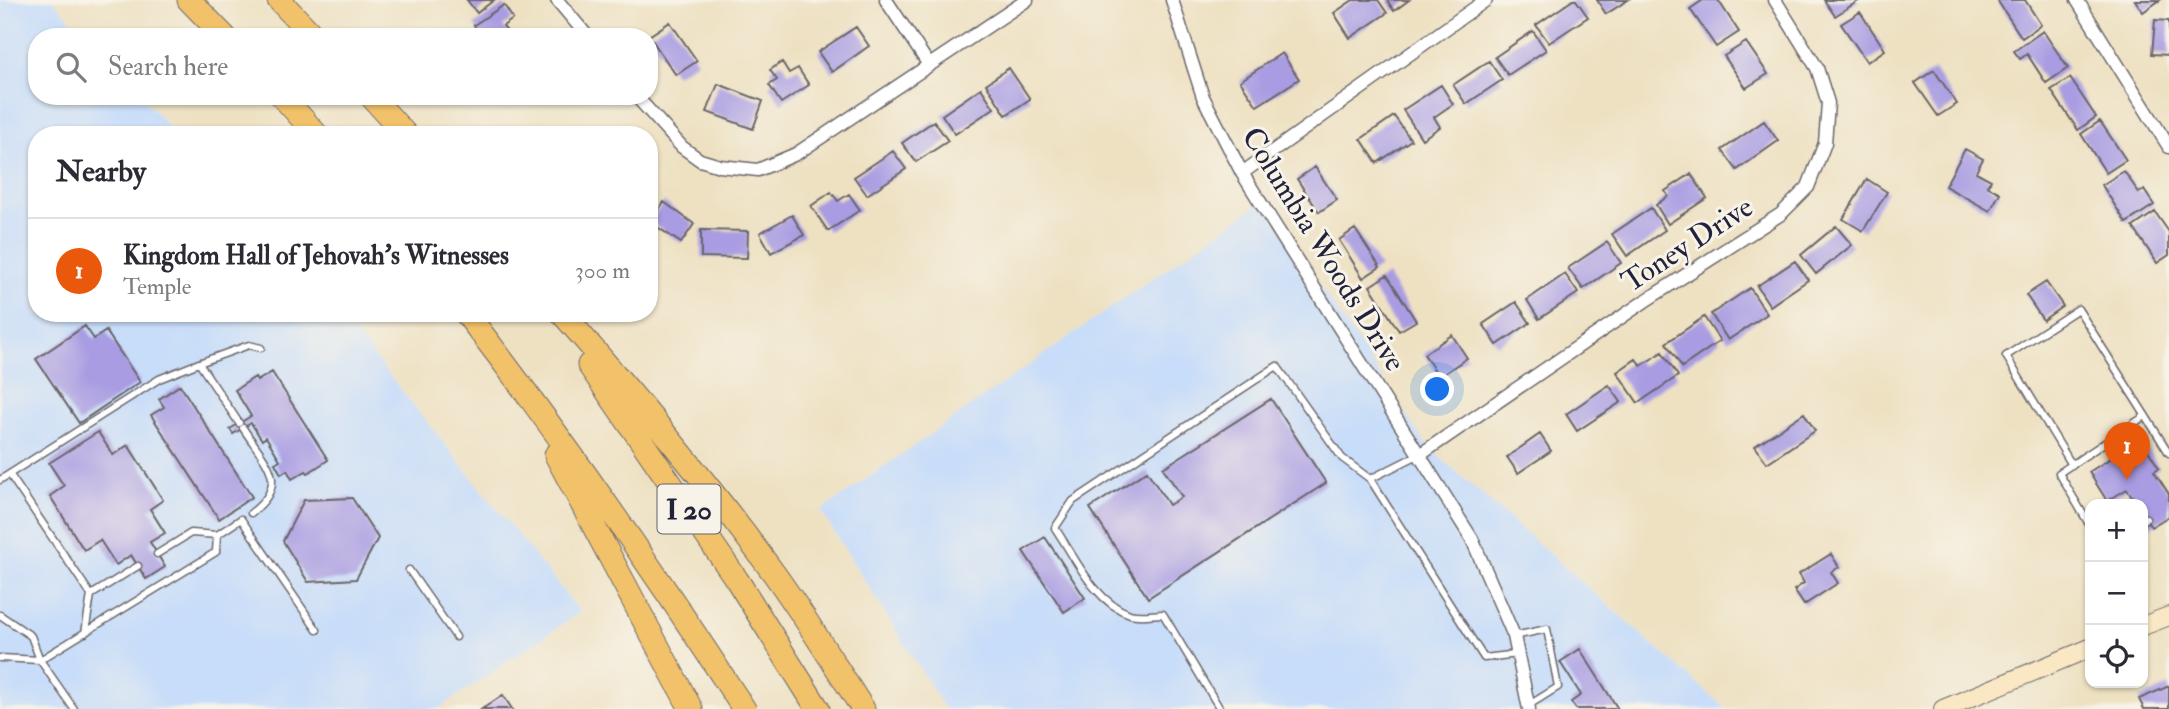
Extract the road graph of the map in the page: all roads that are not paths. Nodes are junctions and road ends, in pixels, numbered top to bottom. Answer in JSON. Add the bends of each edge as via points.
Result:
{"nodes":[{"id":1,"x":189,"y":0,"type":"edge"},
{"id":2,"x":279,"y":0,"type":"edge"},
{"id":3,"x":557,"y":0,"type":"edge"},
{"id":4,"x":886,"y":0,"type":"edge"},
{"id":5,"x":1027,"y":0,"type":"edge"},
{"id":6,"x":1172,"y":0,"type":"edge"},
{"id":7,"x":1486,"y":0,"type":"edge"},
{"id":8,"x":1776,"y":0,"type":"edge"},
{"id":9,"x":2077,"y":0,"type":"edge"},
{"id":10,"x":216,"y":28,"type":"edge"},
{"id":11,"x":305,"y":28,"type":"edge"},
{"id":12,"x":580,"y":28,"type":"edge"},
{"id":13,"x":929,"y":65,"type":"junction"},
{"id":14,"x":290,"y":105,"type":"edge"},
{"id":15,"x":379,"y":105,"type":"edge"},
{"id":16,"x":644,"y":105,"type":"edge"},
{"id":17,"x":309,"y":126,"type":"edge"},
{"id":18,"x":398,"y":126,"type":"edge"},
{"id":19,"x":2164,"y":130,"type":"edge"},
{"id":20,"x":2169,"y":147,"type":"edge"},
{"id":21,"x":1242,"y":173,"type":"junction"},
{"id":22,"x":473,"y":322,"type":"edge"},
{"id":23,"x":558,"y":322,"type":"edge"},
{"id":24,"x":570,"y":322,"type":"edge"},
{"id":25,"x":261,"y":348,"type":"dead end"},
{"id":26,"x":199,"y":363,"type":"junction"},
{"id":27,"x":507,"y":366,"type":"junction"},
{"id":28,"x":2145,"y":416,"type":"junction"},
{"id":29,"x":2169,"y":453,"type":"edge"},
{"id":30,"x":1421,"y":454,"type":"junction"},
{"id":31,"x":2072,"y":465,"type":"junction"},
{"id":32,"x":10,"y":475,"type":"junction"},
{"id":33,"x":1370,"y":479,"type":"junction"},
{"id":34,"x":0,"y":480,"type":"edge"},
{"id":35,"x":246,"y":516,"type":"junction"},
{"id":36,"x":2085,"y":517,"type":"edge"},
{"id":37,"x":216,"y":535,"type":"junction"},
{"id":38,"x":157,"y":554,"type":"dead end"},
{"id":39,"x":138,"y":566,"type":"dead end"},
{"id":40,"x":409,"y":570,"type":"dead end"},
{"id":41,"x":92,"y":595,"type":"junction"},
{"id":42,"x":0,"y":615,"type":"edge"},
{"id":43,"x":2169,"y":616,"type":"edge"},
{"id":44,"x":2146,"y":625,"type":"edge"},
{"id":45,"x":317,"y":630,"type":"dead end"},
{"id":46,"x":85,"y":633,"type":"junction"},
{"id":47,"x":456,"y":636,"type":"dead end"},
{"id":48,"x":1514,"y":636,"type":"junction"},
{"id":49,"x":2085,"y":650,"type":"edge"},
{"id":50,"x":1518,"y":654,"type":"junction"},
{"id":51,"x":0,"y":658,"type":"edge"},
{"id":52,"x":40,"y":660,"type":"junction"},
{"id":53,"x":1529,"y":707,"type":"edge"},
{"id":54,"x":74,"y":709,"type":"edge"},
{"id":55,"x":691,"y":709,"type":"edge"},
{"id":56,"x":744,"y":709,"type":"edge"},
{"id":57,"x":818,"y":709,"type":"edge"},
{"id":58,"x":863,"y":709,"type":"edge"},
{"id":59,"x":1220,"y":709,"type":"edge"},
{"id":60,"x":1942,"y":709,"type":"edge"}],
"edges":[{"from":1,"to":10,"type":"highway"},
{"from":2,"to":11,"type":"highway"},
{"from":3,"to":12,"type":"street"},
{"from":4,"to":13,"type":"street"},
{"from":5,"to":13,"type":"street"},
{"from":6,"to":21,"type":"street","name":"Columbia Woods Drive","via":[[1203,97]]},
{"from":7,"to":21,"type":"street"},
{"from":8,"to":30,"type":"street","name":"Toney Drive","via":[[1817,68],[1828,103],[1825,143],[1808,187],[1782,214]]},
{"from":9,"to":19,"type":"street"},
{"from":13,"to":16,"type":"street","via":[[796,154],[758,170],[700,160],[681,147]]},
{"from":14,"to":17,"type":"highway"},
{"from":15,"to":18,"type":"highway"},
{"from":19,"to":20,"type":"street"},
{"from":21,"to":30,"type":"street","name":"Columbia Woods Drive"},
{"from":22,"to":27,"type":"highway","number":"I 20"},
{"from":23,"to":57,"type":"highway","number":"I 20","via":[[737,580]]},
{"from":24,"to":58,"type":"highway","via":[[776,576]]},
{"from":25,"to":26,"type":"lane","via":[[249,345]]},
{"from":26,"to":32,"type":"lane","via":[[136,392]]},
{"from":26,"to":35,"type":"lane","via":[[272,471],[267,501]]},
{"from":27,"to":55,"type":"highway"},
{"from":27,"to":56,"type":"highway","number":"I 20","via":[[665,587]]},
{"from":28,"to":29,"type":"lane"},
{"from":28,"to":31,"type":"lane"},
{"from":28,"to":31,"type":"lane","via":[[2078,309],[2006,356]]},
{"from":30,"to":33,"type":"lane"},
{"from":30,"to":48,"type":"street","name":"Columbia Woods Drive","via":[[1472,539]]},
{"from":31,"to":36,"type":"lane","via":[[2059,473]]},
{"from":32,"to":34,"type":"lane"},
{"from":32,"to":41,"type":"lane"},
{"from":33,"to":50,"type":"lane","via":[[1484,658]]},
{"from":33,"to":59,"type":"lane","via":[[1342,458],[1277,366],[1073,501],[1064,512],[1055,528],[1100,594],[1132,615],[1163,614]]},
{"from":35,"to":37,"type":"lane"},
{"from":35,"to":45,"type":"lane"},
{"from":37,"to":38,"type":"lane","via":[[191,533]]},
{"from":37,"to":46,"type":"lane","via":[[216,552]]},
{"from":39,"to":41,"type":"lane"},
{"from":40,"to":47,"type":"lane"},
{"from":41,"to":46,"type":"lane"},
{"from":42,"to":52,"type":"lane","via":[[31,636]]},
{"from":43,"to":44,"type":"main road"},
{"from":46,"to":52,"type":"lane"},
{"from":48,"to":50,"type":"street","name":"Columbia Woods Drive"},
{"from":48,"to":53,"type":"lane","via":[[1547,629],[1558,687]]},
{"from":49,"to":60,"type":"main road"},
{"from":50,"to":53,"type":"street","name":"Columbia Woods Drive"},
{"from":51,"to":52,"type":"lane"},
{"from":52,"to":54,"type":"lane"}]}
